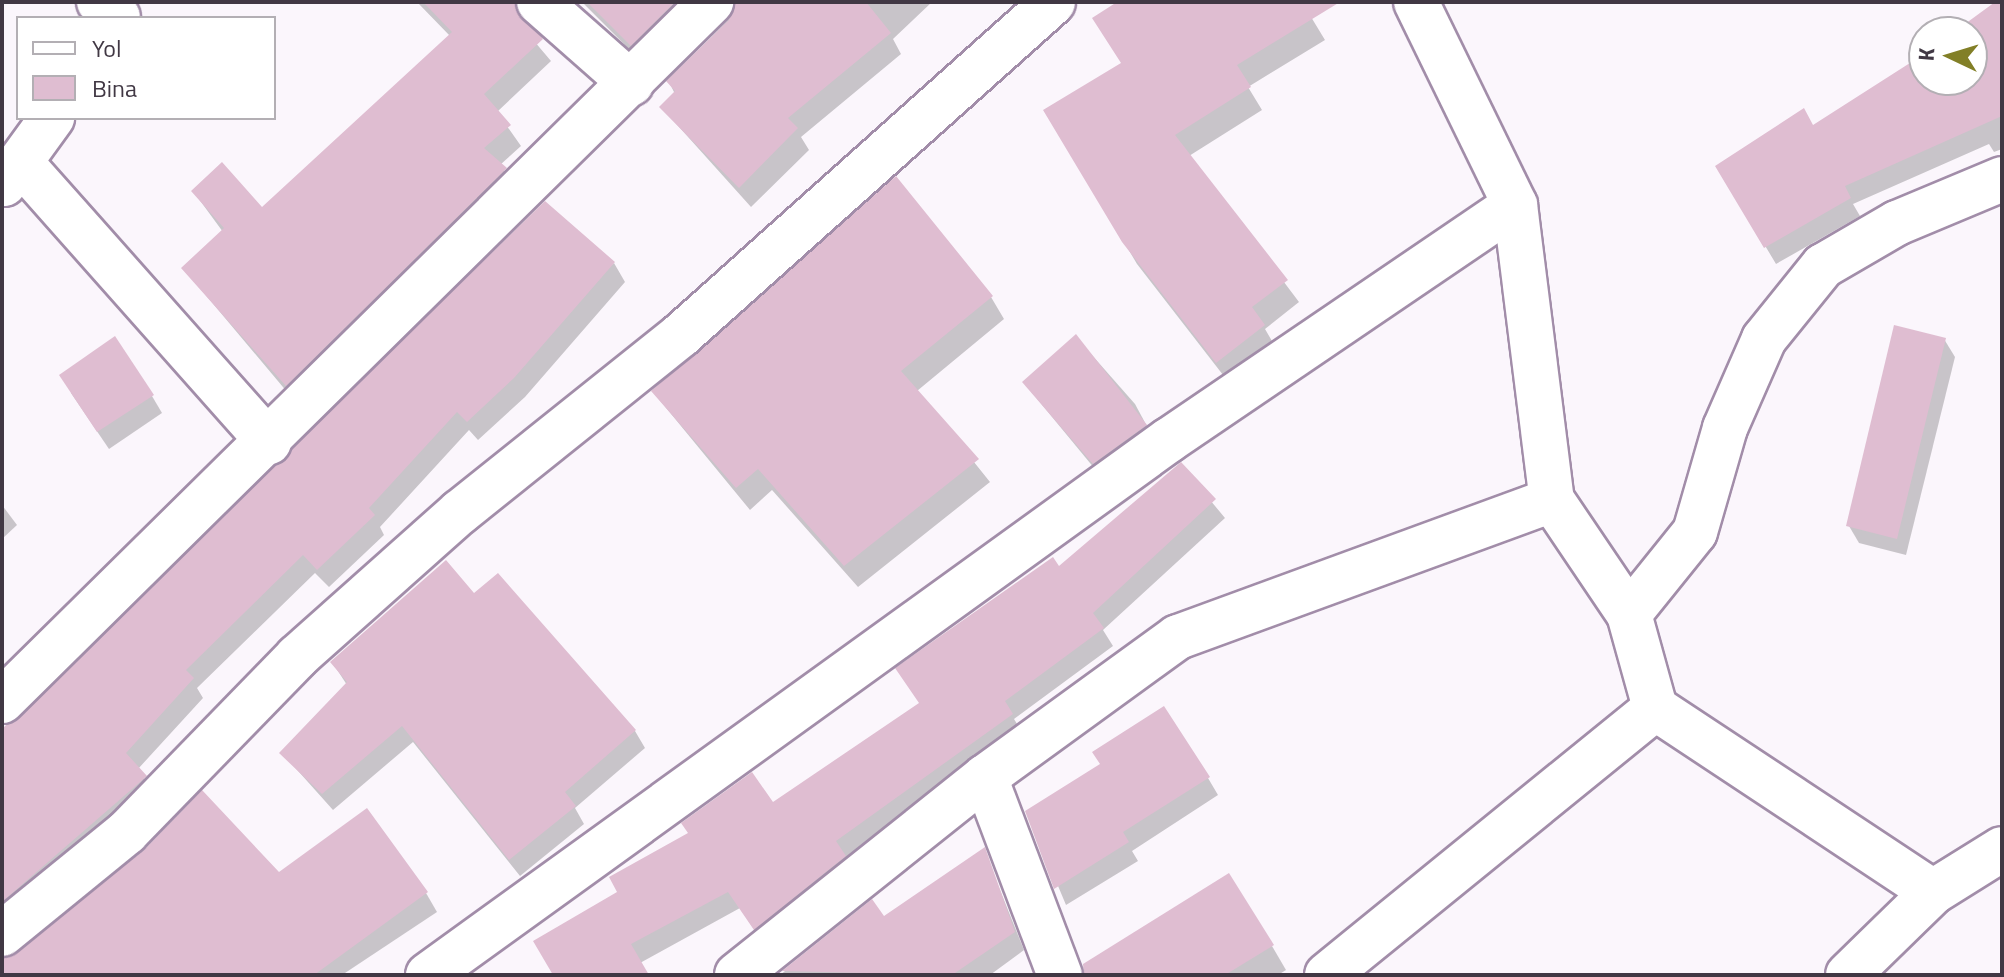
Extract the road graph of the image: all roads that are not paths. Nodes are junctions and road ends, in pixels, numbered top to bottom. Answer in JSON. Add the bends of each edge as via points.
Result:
{"nodes":[{"id":1,"x":539,"y":2,"type":"edge"},
{"id":2,"x":711,"y":2,"type":"edge"},
{"id":3,"x":1052,"y":2,"type":"edge"},
{"id":4,"x":1416,"y":2,"type":"edge"},
{"id":5,"x":631,"y":83,"type":"junction"},
{"id":6,"x":51,"y":120,"type":"edge"},
{"id":7,"x":12,"y":175,"type":"edge"},
{"id":8,"x":2002,"y":179,"type":"edge"},
{"id":9,"x":1515,"y":205,"type":"junction"},
{"id":10,"x":269,"y":442,"type":"junction"},
{"id":11,"x":1552,"y":500,"type":"junction"},
{"id":12,"x":1629,"y":614,"type":"junction"},
{"id":13,"x":2,"y":701,"type":"edge"},
{"id":14,"x":1655,"y":708,"type":"junction"},
{"id":15,"x":985,"y":777,"type":"junction"},
{"id":16,"x":2002,"y":849,"type":"edge"},
{"id":17,"x":1933,"y":892,"type":"junction"},
{"id":18,"x":2,"y":934,"type":"edge"},
{"id":19,"x":428,"y":975,"type":"edge"},
{"id":20,"x":737,"y":975,"type":"edge"},
{"id":21,"x":1060,"y":975,"type":"edge"},
{"id":22,"x":1327,"y":975,"type":"edge"},
{"id":23,"x":1848,"y":975,"type":"edge"}],
"edges":[{"from":1,"to":5,"type":"street"},
{"from":2,"to":5,"type":"street"},
{"from":3,"to":18,"type":"street","via":[[681,335],[460,512],[297,657],[127,832]]},
{"from":4,"to":9,"type":"street"},
{"from":5,"to":10,"type":"street"},
{"from":6,"to":7,"type":"street"},
{"from":7,"to":10,"type":"street"},
{"from":8,"to":12,"type":"street","via":[[1897,223],[1823,266],[1764,339],[1725,428],[1695,532]]},
{"from":9,"to":11,"type":"street"},
{"from":9,"to":19,"type":"street","via":[[1169,440]]},
{"from":10,"to":13,"type":"street"},
{"from":11,"to":12,"type":"street"},
{"from":11,"to":15,"type":"street","via":[[1178,637]]},
{"from":12,"to":14,"type":"street"},
{"from":14,"to":17,"type":"street"},
{"from":14,"to":22,"type":"street"},
{"from":15,"to":20,"type":"street"},
{"from":15,"to":21,"type":"street"},
{"from":16,"to":17,"type":"street"},
{"from":17,"to":23,"type":"street"}]}
